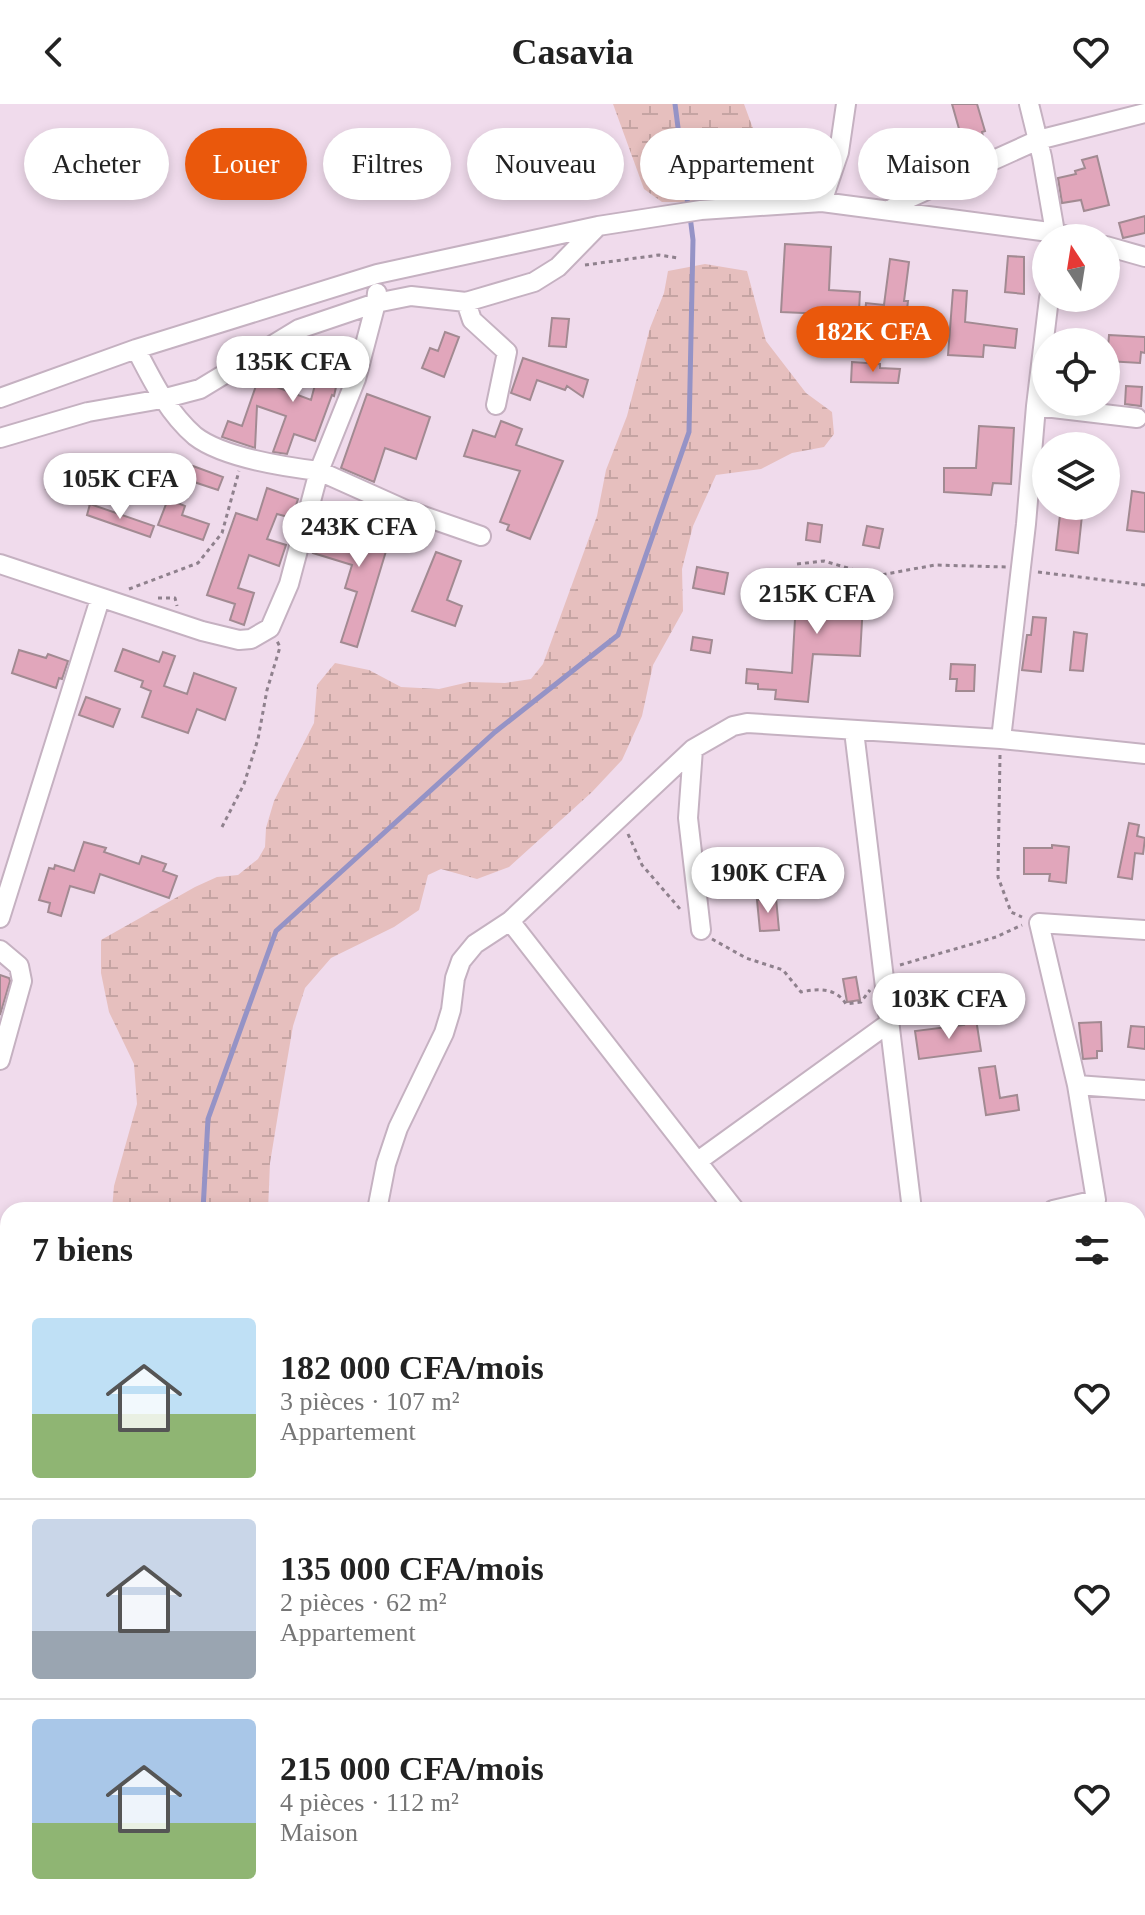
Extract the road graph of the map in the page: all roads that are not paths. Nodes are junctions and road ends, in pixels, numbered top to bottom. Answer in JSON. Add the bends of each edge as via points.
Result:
{"nodes":[{"id":1,"x":846,"y":104,"type":"edge"},
{"id":2,"x":1029,"y":104,"type":"edge"},
{"id":3,"x":1145,"y":113,"type":"edge"},
{"id":4,"x":1038,"y":140,"type":"junction"},
{"id":5,"x":822,"y":202,"type":"junction"},
{"id":6,"x":890,"y":210,"type":"junction"},
{"id":7,"x":1054,"y":224,"type":"edge"},
{"id":8,"x":598,"y":226,"type":"junction"},
{"id":9,"x":1032,"y":232,"type":"edge"},
{"id":10,"x":1120,"y":250,"type":"edge"},
{"id":11,"x":1145,"y":257,"type":"edge"},
{"id":12,"x":377,"y":274,"type":"junction"},
{"id":13,"x":466,"y":302,"type":"junction"},
{"id":14,"x":376,"y":303,"type":"junction"},
{"id":15,"x":136,"y":349,"type":"junction"},
{"id":16,"x":0,"y":398,"type":"edge"},
{"id":17,"x":162,"y":399,"type":"junction"},
{"id":18,"x":496,"y":405,"type":"dead end"},
{"id":19,"x":1035,"y":416,"type":"edge"},
{"id":20,"x":1120,"y":416,"type":"edge"},
{"id":21,"x":1137,"y":418,"type":"dead end"},
{"id":22,"x":0,"y":438,"type":"edge"},
{"id":23,"x":319,"y":471,"type":"junction"},
{"id":24,"x":481,"y":536,"type":"dead end"},
{"id":25,"x":0,"y":564,"type":"edge"},
{"id":26,"x":100,"y":599,"type":"junction"},
{"id":27,"x":854,"y":731,"type":"junction"},
{"id":28,"x":1001,"y":739,"type":"junction"},
{"id":29,"x":693,"y":749,"type":"junction"},
{"id":30,"x":1145,"y":754,"type":"edge"},
{"id":31,"x":0,"y":918,"type":"edge"},
{"id":32,"x":510,"y":921,"type":"junction"},
{"id":33,"x":701,"y":930,"type":"road end"},
{"id":34,"x":1145,"y":930,"type":"edge"},
{"id":35,"x":0,"y":950,"type":"edge"},
{"id":36,"x":889,"y":1023,"type":"junction"},
{"id":37,"x":0,"y":1060,"type":"edge"},
{"id":38,"x":1077,"y":1085,"type":"junction"},
{"id":39,"x":1145,"y":1090,"type":"edge"},
{"id":40,"x":698,"y":1161,"type":"junction"},
{"id":41,"x":379,"y":1202,"type":"edge"},
{"id":42,"x":729,"y":1202,"type":"edge"},
{"id":43,"x":911,"y":1202,"type":"edge"},
{"id":44,"x":1087,"y":1202,"type":"edge"}],
"edges":[{"from":1,"to":5,"type":"street","via":[[839,152]]},
{"from":2,"to":4,"type":"street"},
{"from":3,"to":4,"type":"street"},
{"from":4,"to":6,"type":"street"},
{"from":4,"to":7,"type":"street"},
{"from":5,"to":6,"type":"street"},
{"from":5,"to":8,"type":"street","via":[[701,210]]},
{"from":6,"to":9,"type":"street"},
{"from":8,"to":12,"type":"street"},
{"from":8,"to":13,"type":"street","via":[[543,278]]},
{"from":10,"to":11,"type":"street"},
{"from":12,"to":14,"type":"street"},
{"from":12,"to":15,"type":"street"},
{"from":13,"to":14,"type":"street","via":[[411,296]]},
{"from":13,"to":18,"type":"street","via":[[472,320],[507,352]]},
{"from":14,"to":17,"type":"street","via":[[299,329],[200,389]]},
{"from":14,"to":23,"type":"street","via":[[356,379]]},
{"from":15,"to":16,"type":"street"},
{"from":15,"to":17,"type":"street"},
{"from":17,"to":22,"type":"street","via":[[88,412]]},
{"from":17,"to":23,"type":"street","via":[[196,436],[261,462]]},
{"from":19,"to":28,"type":"street"},
{"from":20,"to":21,"type":"street"},
{"from":23,"to":24,"type":"street"},
{"from":23,"to":26,"type":"street","via":[[289,584],[262,635],[239,640]]},
{"from":25,"to":26,"type":"street"},
{"from":26,"to":31,"type":"street"},
{"from":27,"to":28,"type":"street"},
{"from":27,"to":29,"type":"street","via":[[747,723],[723,730]]},
{"from":27,"to":36,"type":"street"},
{"from":28,"to":30,"type":"street"},
{"from":29,"to":32,"type":"street"},
{"from":29,"to":33,"type":"street","via":[[688,818]]},
{"from":32,"to":40,"type":"street"},
{"from":32,"to":41,"type":"street","via":[[475,944],[461,961],[448,1022],[398,1128]]},
{"from":34,"to":38,"type":"street","via":[[1039,923]]},
{"from":35,"to":37,"type":"street","via":[[19,966],[22,981]]},
{"from":36,"to":40,"type":"street"},
{"from":36,"to":43,"type":"street"},
{"from":38,"to":39,"type":"street"},
{"from":38,"to":44,"type":"street","via":[[1096,1200]]},
{"from":40,"to":42,"type":"street"}]}
